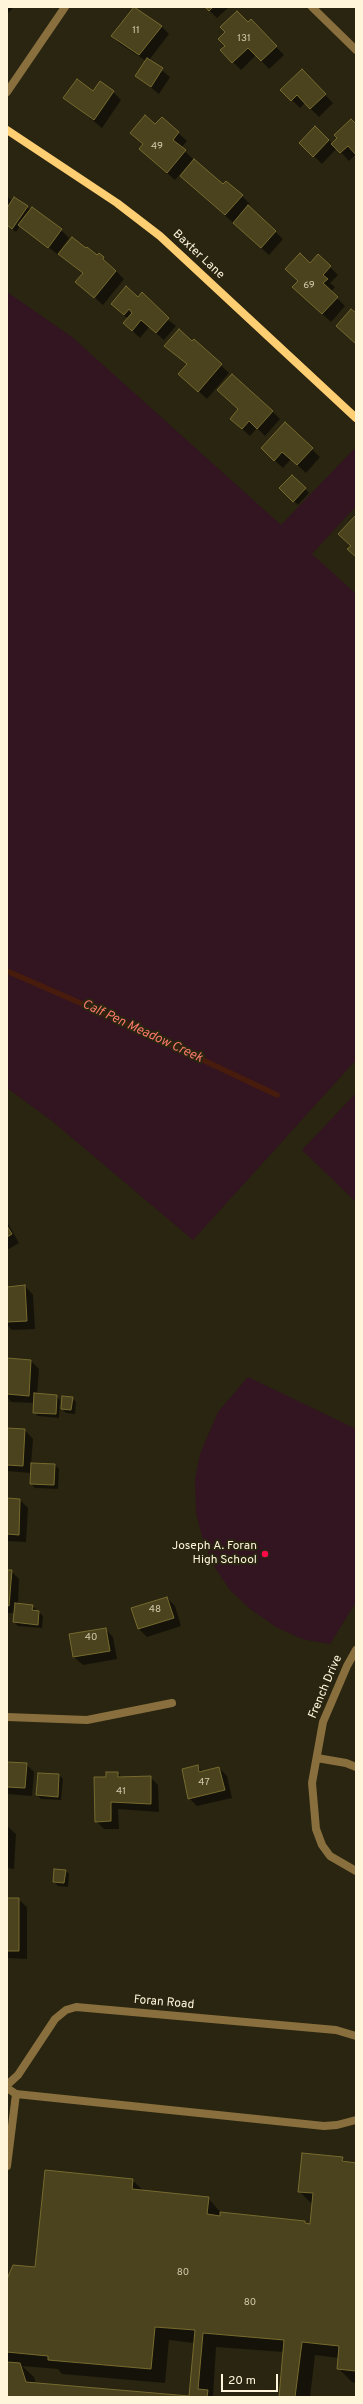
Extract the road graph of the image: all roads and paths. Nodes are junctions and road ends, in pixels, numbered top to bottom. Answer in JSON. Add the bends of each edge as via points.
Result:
{"nodes":[{"id":1,"x":65,"y":7,"type":"edge"},
{"id":2,"x":312,"y":7,"type":"edge"},
{"id":3,"x":356,"y":50,"type":"edge"},
{"id":4,"x":7,"y":92,"type":"edge"},
{"id":5,"x":7,"y":130,"type":"edge"},
{"id":6,"x":356,"y":418,"type":"edge"},
{"id":7,"x":356,"y":1650,"type":"edge"},
{"id":8,"x":172,"y":1703,"type":"dead end"},
{"id":9,"x":7,"y":1717,"type":"edge"},
{"id":10,"x":317,"y":1758,"type":"junction"},
{"id":11,"x":356,"y":1767,"type":"edge"},
{"id":12,"x":356,"y":1871,"type":"edge"},
{"id":13,"x":356,"y":2036,"type":"edge"},
{"id":14,"x":7,"y":2085,"type":"edge"},
{"id":15,"x":7,"y":2088,"type":"edge"},
{"id":16,"x":16,"y":2094,"type":"junction"},
{"id":17,"x":356,"y":2120,"type":"edge"},
{"id":18,"x":7,"y":2166,"type":"edge"}],
"edges":[{"from":1,"to":4,"type":"street"},
{"from":2,"to":3,"type":"street"},
{"from":5,"to":6,"type":"street","name":"Baxter Lane","via":[[111,199],[160,236]]},
{"from":7,"to":10,"type":"street","name":"French Drive","via":[[346,1666],[323,1722]]},
{"from":8,"to":9,"type":"street","via":[[87,1720]]},
{"from":10,"to":11,"type":"street"},
{"from":10,"to":12,"type":"street","name":"French Drive","via":[[312,1783],[316,1829],[330,1856]]},
{"from":13,"to":14,"type":"street","name":"Foran Road","via":[[336,2030],[76,2007],[66,2010],[56,2019],[18,2075]]},
{"from":15,"to":16,"type":"street"},
{"from":16,"to":17,"type":"street","via":[[324,2126]]},
{"from":16,"to":18,"type":"street"}]}
